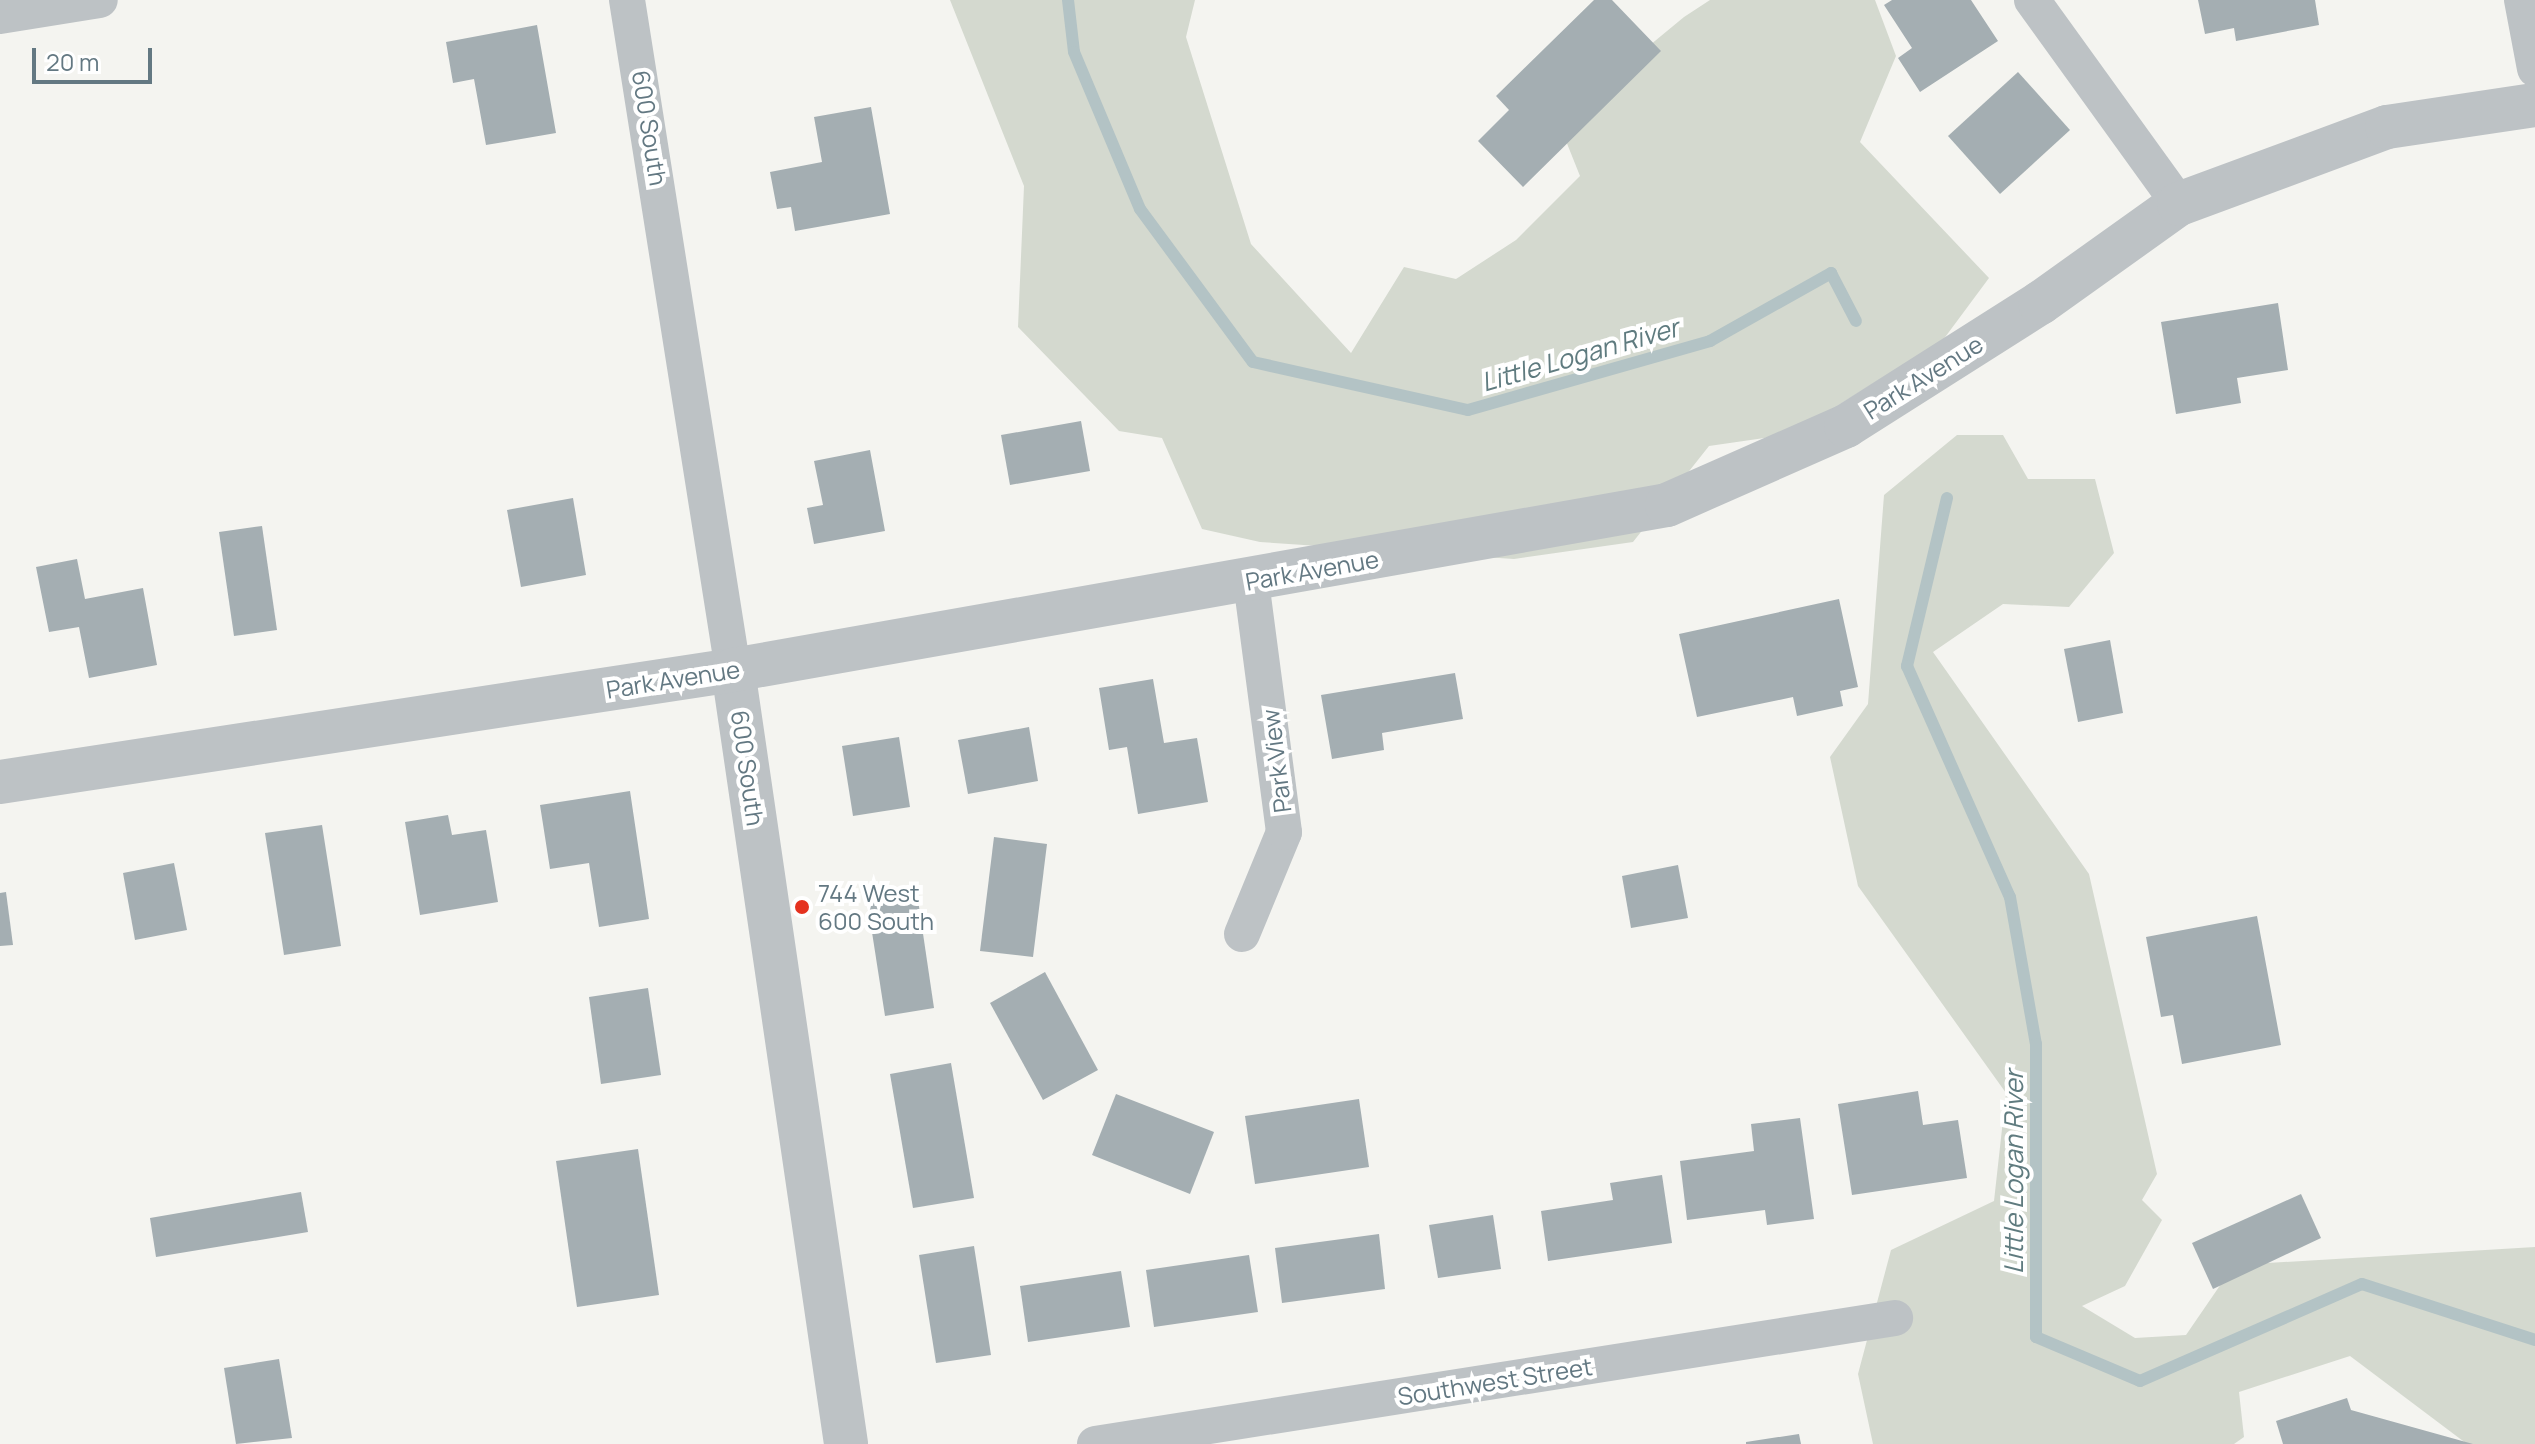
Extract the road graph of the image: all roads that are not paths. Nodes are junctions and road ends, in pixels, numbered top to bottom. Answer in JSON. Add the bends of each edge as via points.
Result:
{"nodes":[{"id":1,"x":100,"y":0,"type":"edge"},
{"id":2,"x":627,"y":0,"type":"edge"},
{"id":3,"x":2032,"y":0,"type":"edge"},
{"id":4,"x":2522,"y":0,"type":"edge"},
{"id":5,"x":0,"y":16,"type":"edge"},
{"id":6,"x":2535,"y":69,"type":"edge"},
{"id":7,"x":2535,"y":105,"type":"edge"},
{"id":8,"x":2179,"y":204,"type":"junction"},
{"id":9,"x":1251,"y":581,"type":"junction"},
{"id":10,"x":733,"y":670,"type":"junction"},
{"id":11,"x":0,"y":782,"type":"edge"},
{"id":12,"x":1242,"y":934,"type":"dead end"},
{"id":13,"x":1895,"y":1318,"type":"dead end"},
{"id":14,"x":846,"y":1444,"type":"edge"},
{"id":15,"x":1095,"y":1444,"type":"edge"}],
"edges":[{"from":1,"to":5,"type":"street"},
{"from":2,"to":10,"type":"street","name":"600 South"},
{"from":3,"to":8,"type":"street"},
{"from":4,"to":6,"type":"street"},
{"from":7,"to":8,"type":"street","name":"Park Avenue","via":[[2387,127]]},
{"from":8,"to":9,"type":"street","name":"Park Avenue","via":[[2040,303],[1846,426],[1667,505]]},
{"from":9,"to":10,"type":"street","name":"Park Avenue"},
{"from":9,"to":12,"type":"street","name":"Park View","via":[[1284,832]]},
{"from":10,"to":11,"type":"street","name":"Park Avenue"},
{"from":10,"to":14,"type":"street","name":"600 South"},
{"from":13,"to":15,"type":"street","name":"Southwest Street"}]}
